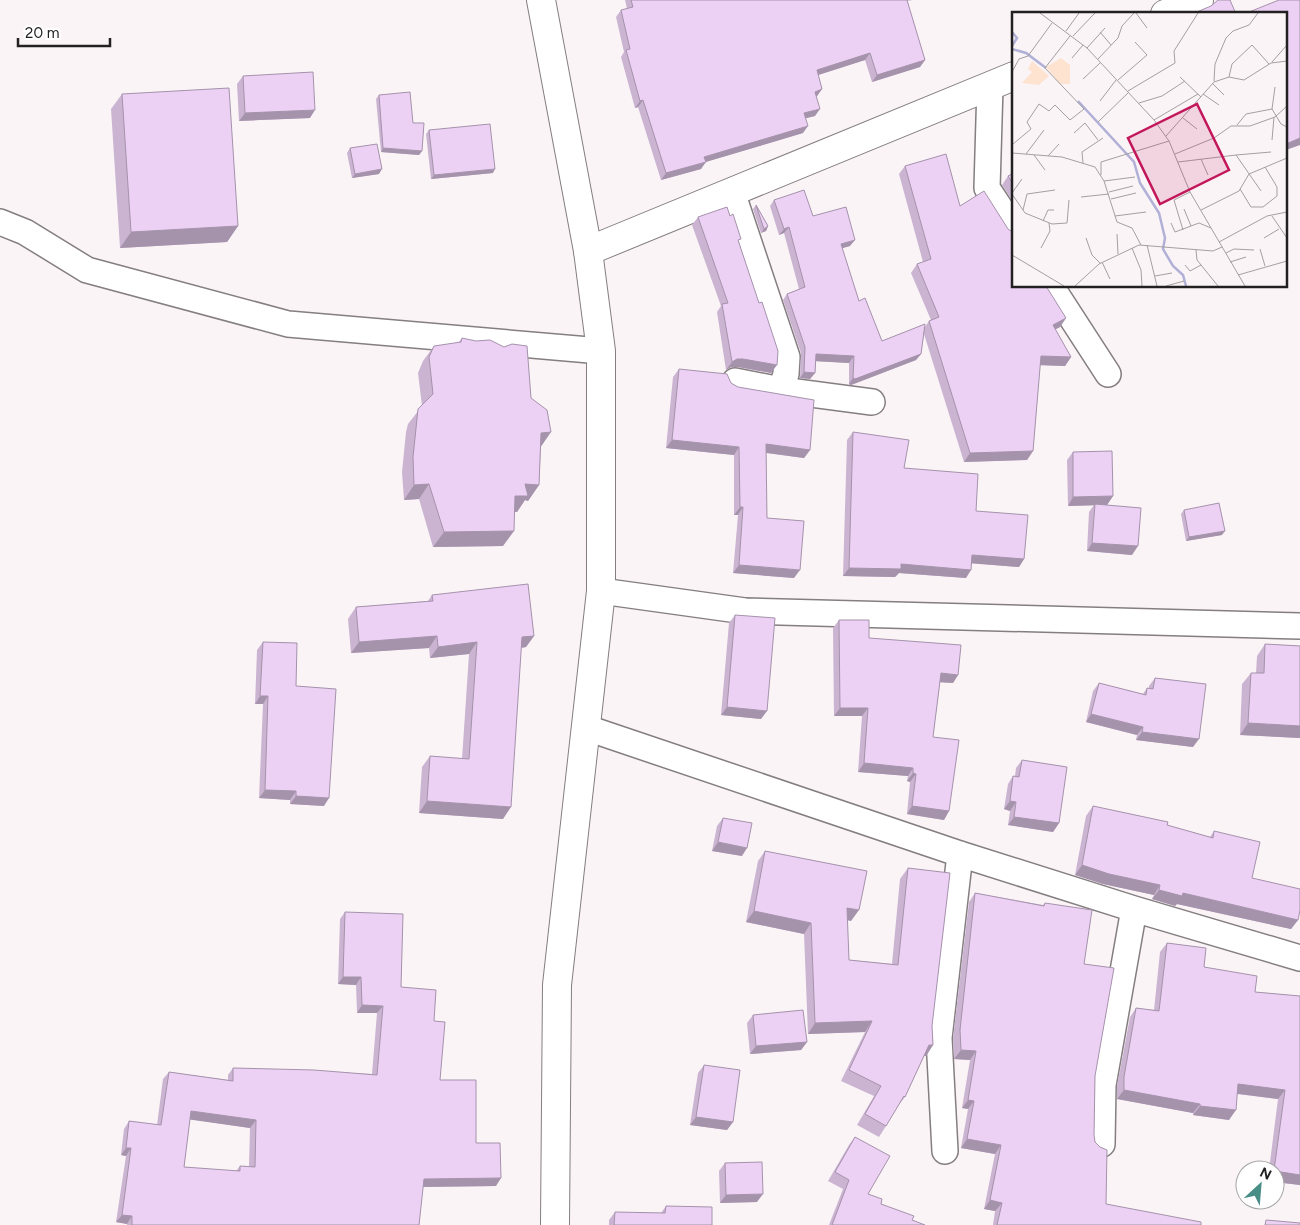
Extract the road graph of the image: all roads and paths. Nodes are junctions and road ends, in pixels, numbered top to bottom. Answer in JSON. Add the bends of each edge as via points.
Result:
{"nodes":[{"id":1,"x":540,"y":0,"type":"edge"},
{"id":2,"x":1199,"y":0,"type":"edge"},
{"id":3,"x":1171,"y":12,"type":"edge"},
{"id":4,"x":1002,"y":81,"type":"edge"},
{"id":5,"x":732,"y":192,"type":"junction"},
{"id":6,"x":0,"y":222,"type":"edge"},
{"id":7,"x":1012,"y":226,"type":"edge"},
{"id":8,"x":588,"y":250,"type":"junction"},
{"id":9,"x":1052,"y":288,"type":"edge"},
{"id":10,"x":601,"y":350,"type":"junction"},
{"id":11,"x":1108,"y":374,"type":"dead end"},
{"id":12,"x":735,"y":381,"type":"dead end"},
{"id":13,"x":781,"y":390,"type":"junction"},
{"id":14,"x":872,"y":402,"type":"dead end"},
{"id":15,"x":602,"y":592,"type":"junction"},
{"id":16,"x":1300,"y":626,"type":"edge"},
{"id":17,"x":587,"y":728,"type":"junction"},
{"id":18,"x":960,"y":854,"type":"junction"},
{"id":19,"x":1134,"y":909,"type":"junction"},
{"id":20,"x":1300,"y":958,"type":"edge"},
{"id":21,"x":1102,"y":1144,"type":"dead end"},
{"id":22,"x":945,"y":1151,"type":"dead end"},
{"id":23,"x":554,"y":1225,"type":"edge"}],
"edges":[{"from":1,"to":8,"type":"main road"},
{"from":2,"to":3,"type":"main road"},
{"from":4,"to":5,"type":"main road"},
{"from":4,"to":7,"type":"street","via":[[987,188]]},
{"from":5,"to":8,"type":"main road"},
{"from":5,"to":13,"type":"street","via":[[787,357]]},
{"from":6,"to":10,"type":"street","via":[[25,232],[87,270],[288,324]]},
{"from":8,"to":10,"type":"main road"},
{"from":9,"to":11,"type":"street"},
{"from":10,"to":15,"type":"main road"},
{"from":12,"to":13,"type":"street"},
{"from":13,"to":14,"type":"street"},
{"from":15,"to":16,"type":"street","via":[[745,611]]},
{"from":15,"to":17,"type":"main road"},
{"from":17,"to":18,"type":"street"},
{"from":17,"to":23,"type":"main road","via":[[557,985]]},
{"from":18,"to":19,"type":"street"},
{"from":18,"to":22,"type":"street","via":[[940,1038]]},
{"from":19,"to":20,"type":"street"},
{"from":19,"to":21,"type":"street","via":[[1103,1085]]}]}
